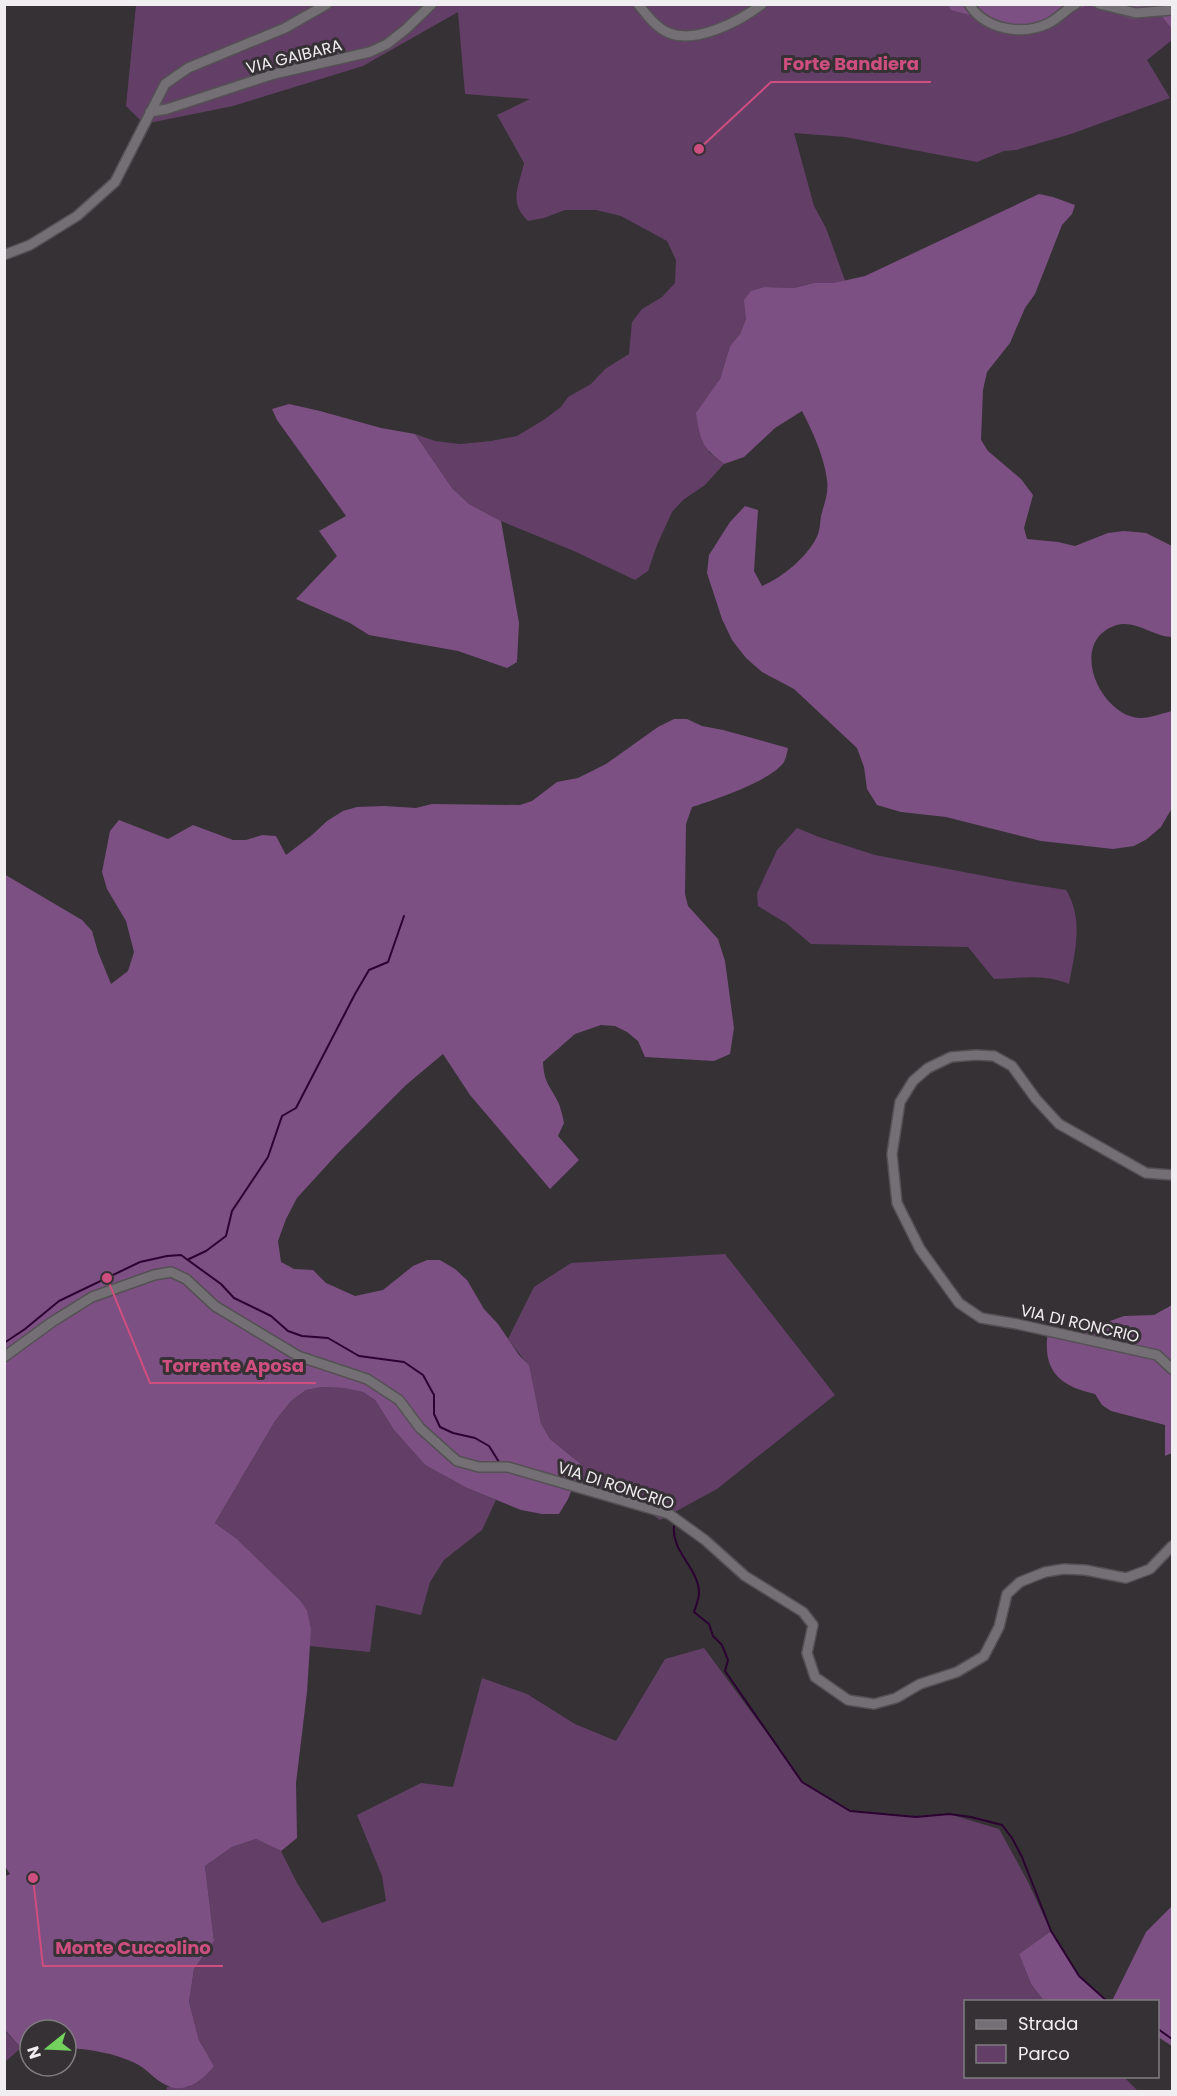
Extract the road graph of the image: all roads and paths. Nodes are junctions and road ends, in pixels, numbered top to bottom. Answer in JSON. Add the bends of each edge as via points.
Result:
{"nodes":[{"id":1,"x":327,"y":4,"type":"edge"},
{"id":2,"x":432,"y":4,"type":"edge"},
{"id":3,"x":638,"y":4,"type":"edge"},
{"id":4,"x":762,"y":4,"type":"edge"},
{"id":5,"x":969,"y":4,"type":"edge"},
{"id":6,"x":1076,"y":4,"type":"edge"},
{"id":7,"x":1099,"y":4,"type":"edge"},
{"id":8,"x":1173,"y":10,"type":"edge"},
{"id":9,"x":150,"y":112,"type":"junction"},
{"id":10,"x":4,"y":255,"type":"edge"},
{"id":11,"x":1173,"y":1175,"type":"edge"},
{"id":12,"x":4,"y":1357,"type":"edge"},
{"id":13,"x":1173,"y":1369,"type":"edge"},
{"id":14,"x":1173,"y":1546,"type":"edge"}],
"edges":[{"from":1,"to":9,"type":"street","via":[[285,28],[188,69],[165,84]]},
{"from":2,"to":9,"type":"street","name":"VIA GAIBARA","via":[[387,44],[370,52],[274,74]]},
{"from":3,"to":4,"type":"street","via":[[658,27],[684,35],[734,22]]},
{"from":5,"to":6,"type":"street","via":[[983,20],[1020,30],[1049,23]]},
{"from":7,"to":8,"type":"street","via":[[1136,13]]},
{"from":9,"to":10,"type":"street","via":[[116,182],[77,216],[30,245]]},
{"from":11,"to":13,"type":"street","name":"VIA DI RONCRIO","via":[[1146,1173],[1059,1124],[1012,1066],[994,1056],[951,1057],[928,1068],[913,1081],[900,1102],[892,1154],[897,1203],[920,1249],[959,1303],[981,1318],[1157,1355]]},
{"from":12,"to":14,"type":"street","name":"VIA DI RONCRIO","via":[[92,1297],[171,1272],[186,1279],[215,1306],[298,1356],[367,1379],[399,1400],[420,1428],[457,1461],[479,1467],[508,1467],[669,1514],[746,1576],[803,1612],[813,1625],[807,1653],[815,1677],[848,1700],[874,1704],[896,1698],[984,1656],[999,1627],[1007,1594],[1020,1582],[1064,1569],[1126,1578],[1150,1569]]}]}
